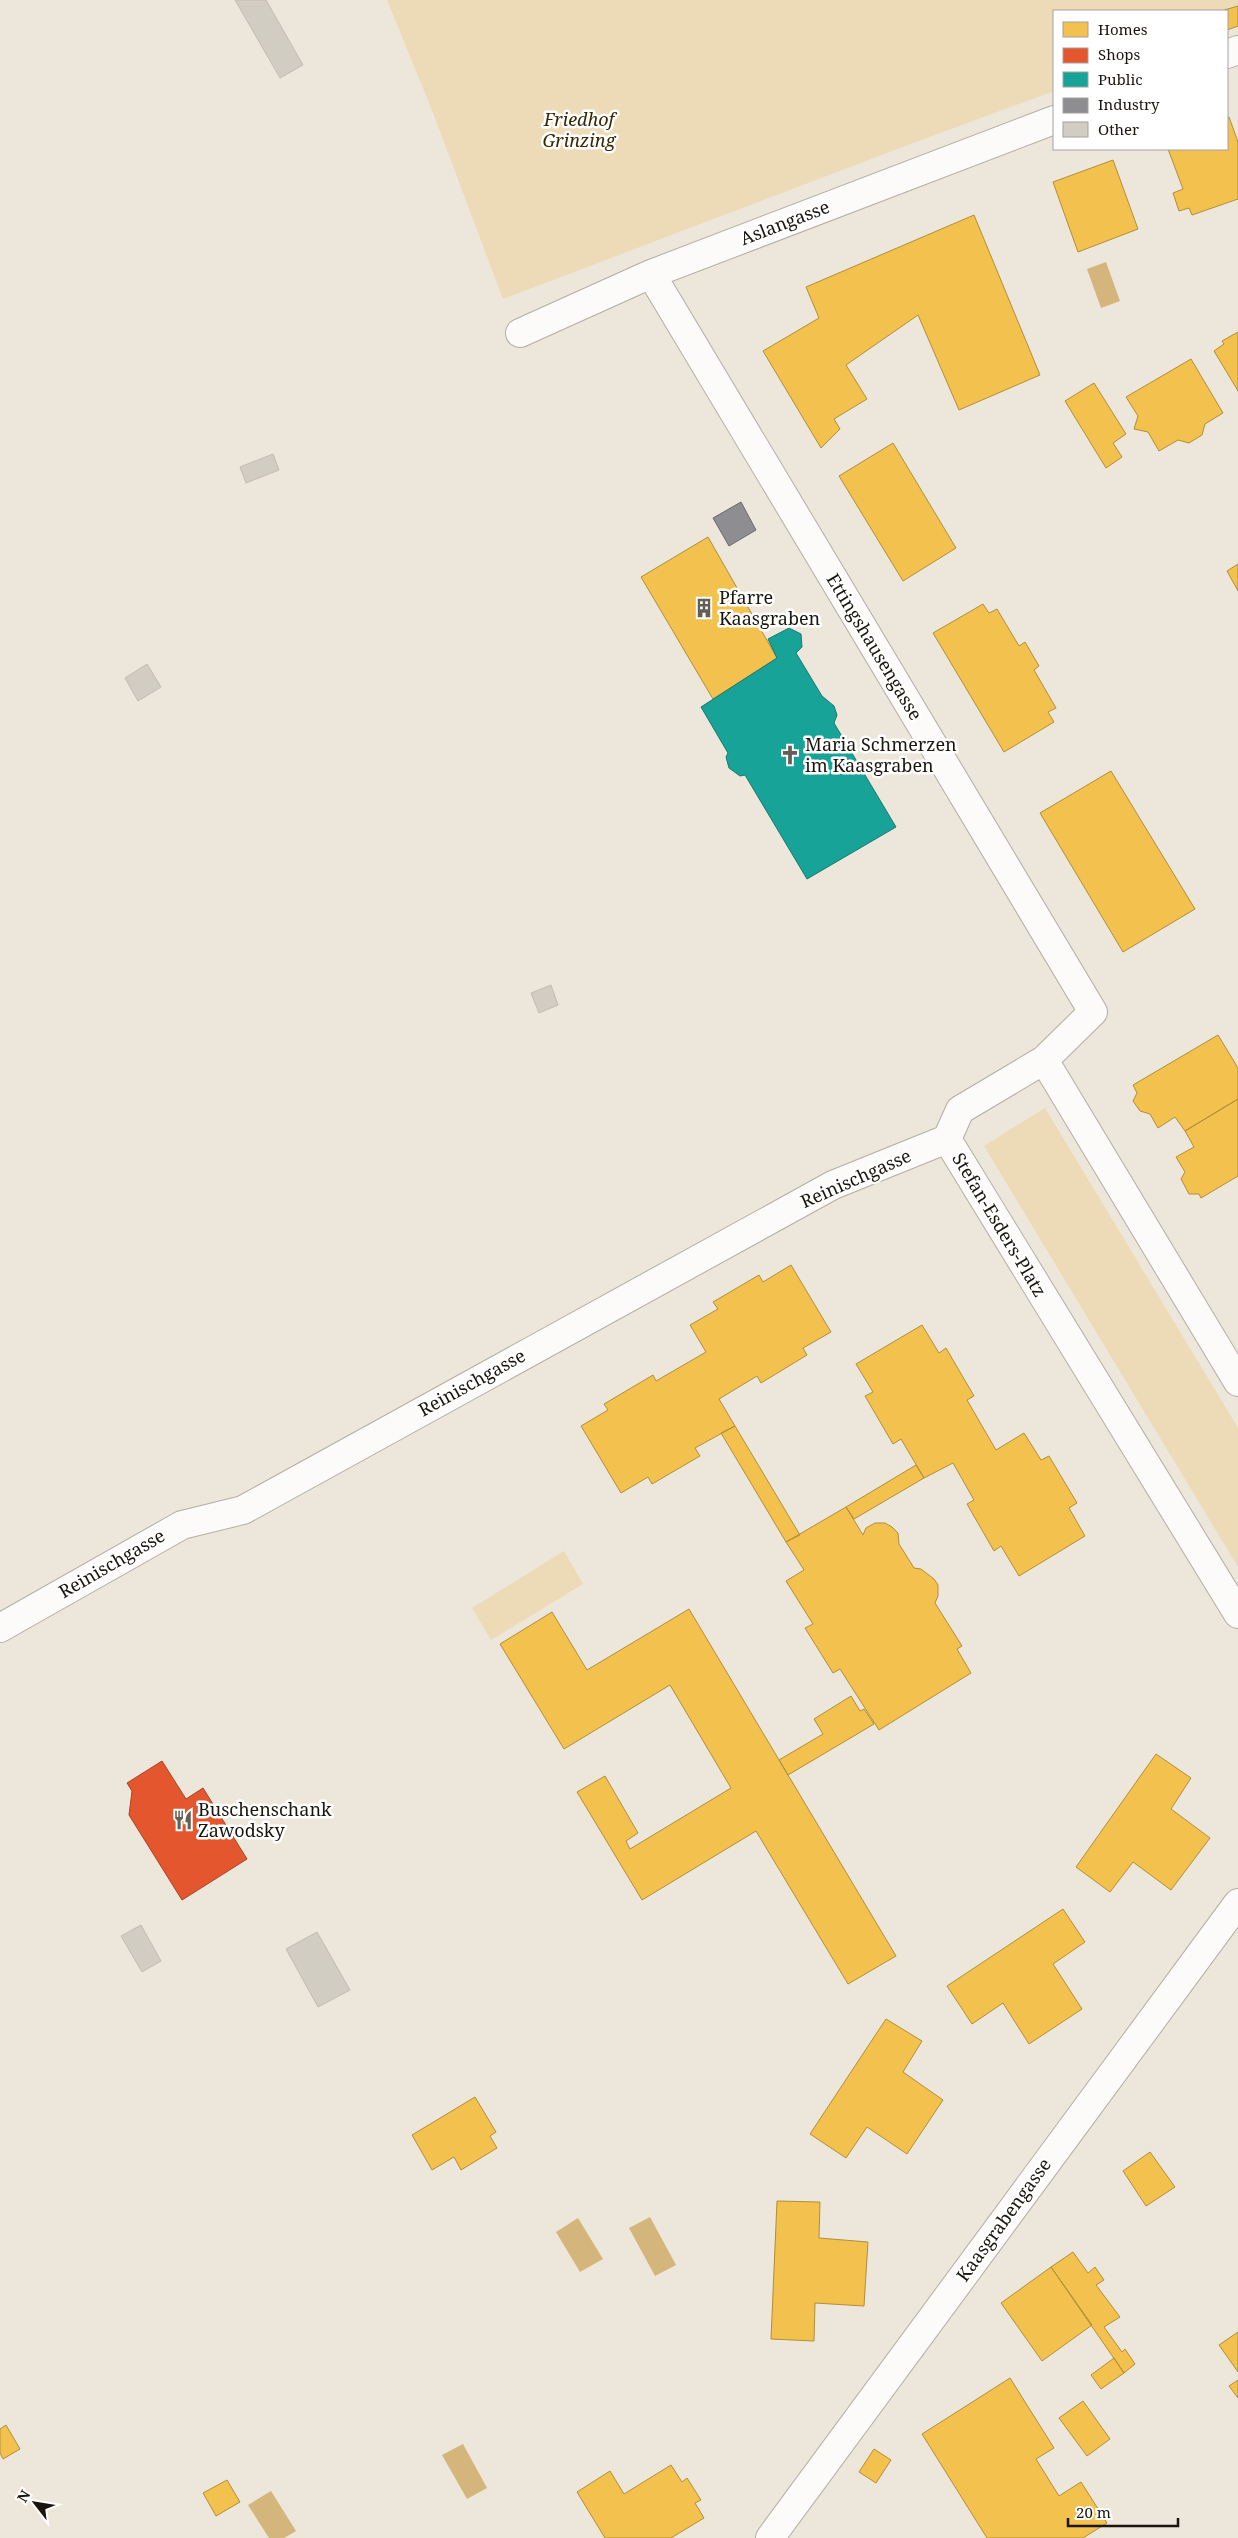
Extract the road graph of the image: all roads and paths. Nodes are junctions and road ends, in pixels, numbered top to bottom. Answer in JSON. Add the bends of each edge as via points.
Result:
{"nodes":[{"id":1,"x":1053,"y":120,"type":"edge"},
{"id":2,"x":651,"y":274,"type":"junction"},
{"id":3,"x":520,"y":333,"type":"dead end"},
{"id":4,"x":1044,"y":1060,"type":"junction"},
{"id":5,"x":947,"y":1140,"type":"junction"},
{"id":6,"x":1238,"y":1382,"type":"edge"},
{"id":7,"x":1238,"y":1614,"type":"edge"},
{"id":8,"x":0,"y":1628,"type":"edge"},
{"id":9,"x":1238,"y":1903,"type":"edge"},
{"id":10,"x":770,"y":2538,"type":"edge"}],
"edges":[{"from":1,"to":2,"type":"street","name":"Aslangasse"},
{"from":2,"to":3,"type":"street","name":"Aslangasse"},
{"from":2,"to":4,"type":"street","name":"Ettingshausengasse","via":[[1093,1012]]},
{"from":4,"to":5,"type":"street","name":"Stefan-Esders-Platz","via":[[960,1110]]},
{"from":4,"to":6,"type":"street"},
{"from":5,"to":7,"type":"street","name":"Stefan-Esders-Platz"},
{"from":5,"to":8,"type":"street","name":"Reinischgasse","via":[[833,1184],[243,1510],[182,1525]]},
{"from":9,"to":10,"type":"street","name":"Kaasgrabengasse"}]}
